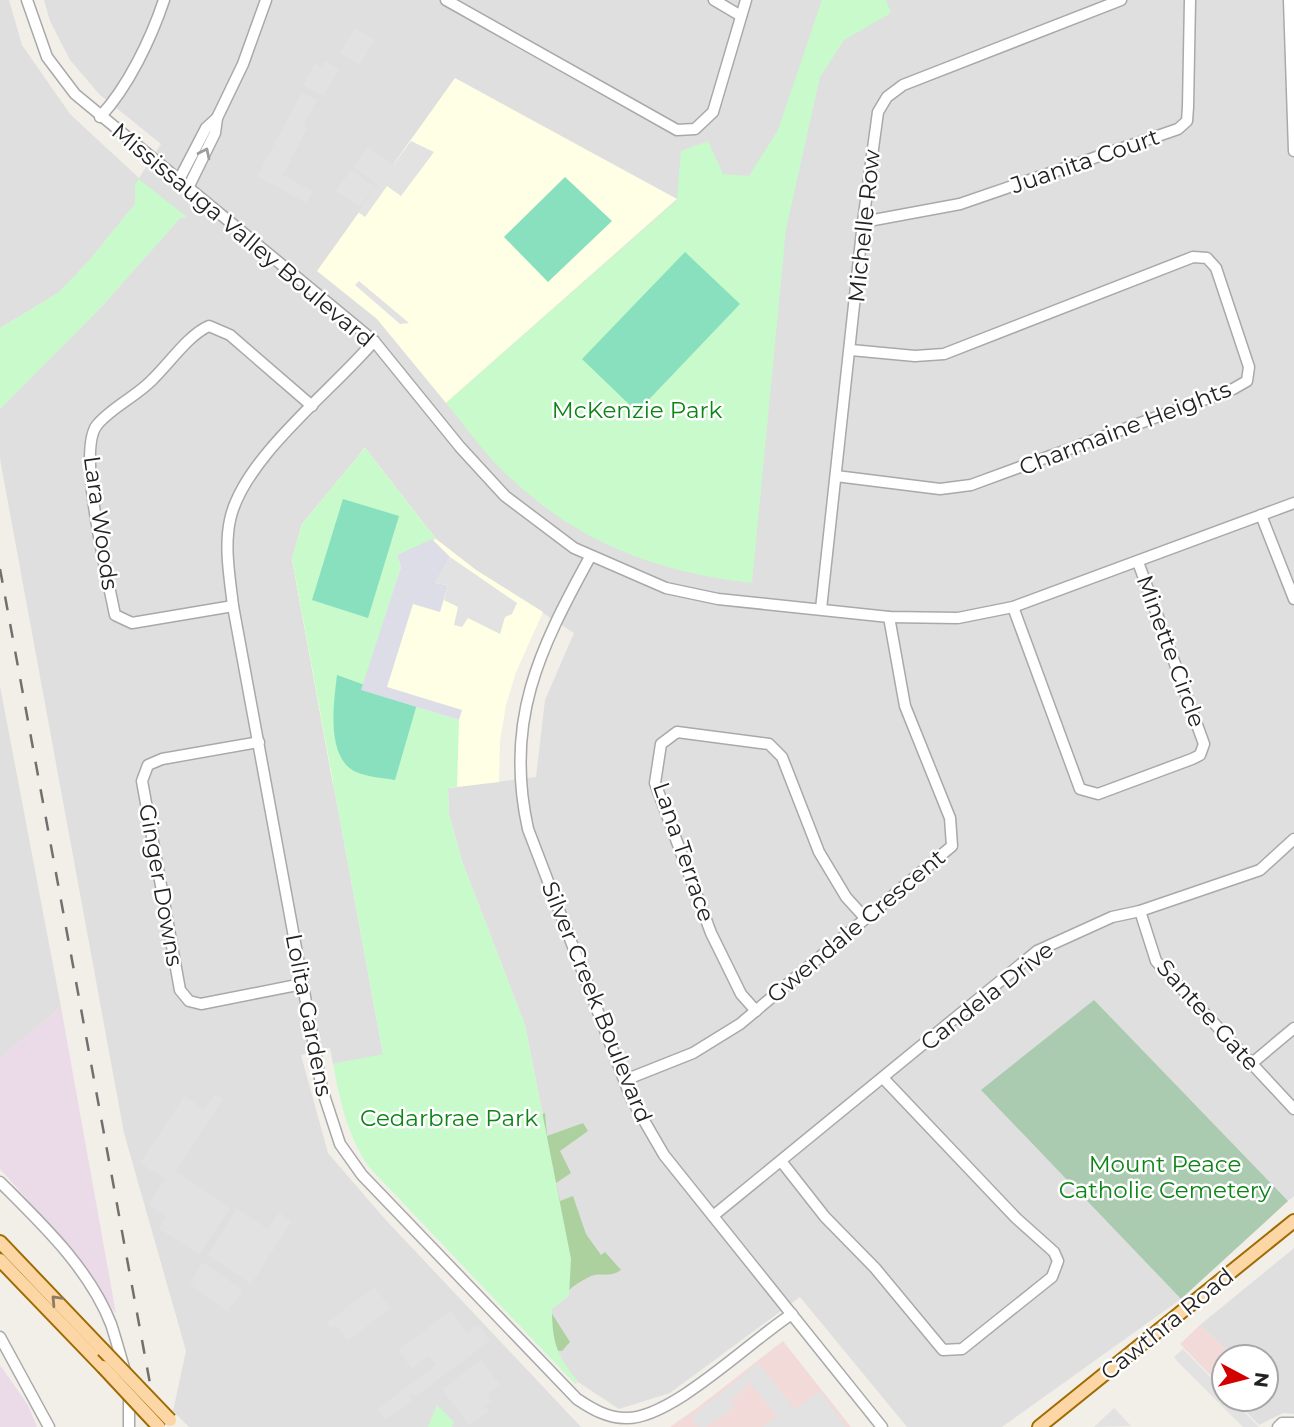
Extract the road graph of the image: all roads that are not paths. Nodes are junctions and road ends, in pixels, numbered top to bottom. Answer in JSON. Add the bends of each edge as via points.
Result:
{"nodes":[{"id":1,"x":27,"y":0,"type":"edge"},
{"id":2,"x":164,"y":0,"type":"edge"},
{"id":3,"x":266,"y":0,"type":"edge"},
{"id":4,"x":446,"y":0,"type":"edge"},
{"id":5,"x":714,"y":0,"type":"edge"},
{"id":6,"x":746,"y":0,"type":"edge"},
{"id":7,"x":1121,"y":0,"type":"edge"},
{"id":8,"x":1190,"y":0,"type":"edge"},
{"id":9,"x":1289,"y":0,"type":"edge"},
{"id":10,"x":1108,"y":3,"type":"edge"},
{"id":11,"x":741,"y":16,"type":"junction"},
{"id":12,"x":100,"y":117,"type":"junction"},
{"id":13,"x":217,"y":118,"type":"junction"},
{"id":14,"x":1294,"y":151,"type":"edge"},
{"id":15,"x":179,"y":180,"type":"junction"},
{"id":16,"x":188,"y":188,"type":"junction"},
{"id":17,"x":863,"y":222,"type":"junction"},
{"id":18,"x":374,"y":341,"type":"junction"},
{"id":19,"x":851,"y":350,"type":"junction"},
{"id":20,"x":312,"y":406,"type":"junction"},
{"id":21,"x":836,"y":476,"type":"junction"},
{"id":22,"x":1294,"y":503,"type":"edge"},
{"id":23,"x":1261,"y":515,"type":"junction"},
{"id":24,"x":590,"y":557,"type":"junction"},
{"id":25,"x":1138,"y":562,"type":"junction"},
{"id":26,"x":1294,"y":599,"type":"edge"},
{"id":27,"x":233,"y":606,"type":"junction"},
{"id":28,"x":1013,"y":607,"type":"junction"},
{"id":29,"x":821,"y":609,"type":"junction"},
{"id":30,"x":889,"y":617,"type":"junction"},
{"id":31,"x":259,"y":742,"type":"junction"},
{"id":32,"x":1294,"y":839,"type":"edge"},
{"id":33,"x":1140,"y":911,"type":"junction"},
{"id":34,"x":865,"y":918,"type":"junction"},
{"id":35,"x":302,"y":984,"type":"junction"},
{"id":36,"x":756,"y":1011,"type":"junction"},
{"id":37,"x":1294,"y":1028,"type":"edge"},
{"id":38,"x":1251,"y":1063,"type":"junction"},
{"id":39,"x":883,"y":1078,"type":"junction"},
{"id":40,"x":625,"y":1080,"type":"junction"},
{"id":41,"x":1294,"y":1109,"type":"edge"},
{"id":42,"x":781,"y":1161,"type":"junction"},
{"id":43,"x":0,"y":1182,"type":"edge"},
{"id":44,"x":713,"y":1216,"type":"junction"},
{"id":45,"x":1294,"y":1221,"type":"edge"},
{"id":46,"x":0,"y":1242,"type":"edge"},
{"id":47,"x":0,"y":1259,"type":"edge"},
{"id":48,"x":792,"y":1314,"type":"junction"},
{"id":49,"x":0,"y":1337,"type":"edge"},
{"id":50,"x":1294,"y":1423,"type":"edge"},
{"id":51,"x":170,"y":1425,"type":"edge"},
{"id":52,"x":49,"y":1427,"type":"edge"},
{"id":53,"x":129,"y":1427,"type":"edge"},
{"id":54,"x":882,"y":1427,"type":"edge"},
{"id":55,"x":1039,"y":1427,"type":"edge"},
{"id":56,"x":1278,"y":1427,"type":"edge"}],
"edges":[{"from":1,"to":12,"type":"street","name":"Mississauga Valley Boulevard","via":[[47,57]]},
{"from":2,"to":12,"type":"street","via":[[138,58]]},
{"from":3,"to":13,"type":"street"},
{"from":4,"to":11,"type":"street","via":[[677,130],[695,129],[713,112]]},
{"from":5,"to":11,"type":"street"},
{"from":6,"to":11,"type":"street"},
{"from":7,"to":10,"type":"street","name":"Michelle Row"},
{"from":8,"to":17,"type":"street","name":"Juanita Court","via":[[1188,107],[1186,121],[1178,129],[960,204]]},
{"from":9,"to":14,"type":"street"},
{"from":10,"to":17,"type":"street","name":"Michelle Row","via":[[904,85],[887,97],[878,112]]},
{"from":12,"to":15,"type":"street","name":"Mississauga Valley Boulevard"},
{"from":13,"to":15,"type":"street","via":[[206,128]]},
{"from":16,"to":13,"type":"street","one_way":true,"via":[[215,132]]},
{"from":15,"to":16,"type":"street","name":"Mississauga Valley Boulevard"},
{"from":16,"to":18,"type":"street","name":"Mississauga Valley Boulevard"},
{"from":17,"to":19,"type":"street","name":"Michelle Row"},
{"from":18,"to":20,"type":"street","name":"Lolita Gardens"},
{"from":18,"to":24,"type":"street","name":"Mississauga Valley Boulevard","via":[[489,480],[552,534]]},
{"from":19,"to":21,"type":"street","name":"Michelle Row"},
{"from":19,"to":21,"type":"street","name":"Charmaine Heights","via":[[944,354],[1193,257],[1207,258],[1216,268],[1249,367],[1247,380],[1233,389],[971,485],[940,489]]},
{"from":20,"to":27,"type":"street","name":"Lolita Gardens","via":[[258,465],[240,494],[230,520]]},
{"from":20,"to":27,"type":"street","name":"Lara Woods","via":[[230,335],[209,326],[194,332],[144,389],[96,426],[89,448],[89,473],[115,615],[132,623]]},
{"from":21,"to":29,"type":"street","name":"Michelle Row"},
{"from":22,"to":23,"type":"street","name":"Mississauga Valley Boulevard"},
{"from":23,"to":25,"type":"street","name":"Mississauga Valley Boulevard"},
{"from":23,"to":26,"type":"street"},
{"from":24,"to":29,"type":"street","name":"Mississauga Valley Boulevard","via":[[666,588],[718,599]]},
{"from":24,"to":40,"type":"street","name":"Silver Creek Boulevard","via":[[533,676],[521,727],[520,783],[528,830]]},
{"from":25,"to":28,"type":"street","name":"Mississauga Valley Boulevard"},
{"from":25,"to":28,"type":"street","name":"Minette Circle","via":[[1204,744],[1200,755],[1192,759],[1098,794],[1080,789]]},
{"from":27,"to":31,"type":"street","name":"Lolita Gardens"},
{"from":28,"to":30,"type":"street","name":"Mississauga Valley Boulevard","via":[[958,618]]},
{"from":29,"to":30,"type":"street","name":"Mississauga Valley Boulevard"},
{"from":30,"to":34,"type":"street","name":"Gwendale Crescent","via":[[905,706],[954,832],[952,846]]},
{"from":31,"to":35,"type":"street","name":"Lolita Gardens"},
{"from":31,"to":35,"type":"street","name":"Ginger Downs","via":[[162,759],[148,765],[142,781],[180,990],[189,1001],[201,1004]]},
{"from":32,"to":33,"type":"street","name":"Candela Drive","via":[[1260,870]]},
{"from":33,"to":38,"type":"street","name":"Santee Gate","via":[[1156,961]]},
{"from":33,"to":39,"type":"street","name":"Candela Drive","via":[[1112,918],[1037,951]]},
{"from":34,"to":36,"type":"street","name":"Gwendale Crescent"},
{"from":34,"to":36,"type":"street","name":"Lana Terrace","via":[[846,897],[819,852],[782,757],[769,744],[677,732],[661,744],[655,783],[711,933],[741,994]]},
{"from":35,"to":48,"type":"street","name":"Lolita Gardens","via":[[322,1089],[340,1144],[362,1175],[577,1399],[617,1417],[660,1411]]},
{"from":36,"to":40,"type":"street","name":"Gwendale Crescent","via":[[693,1054]]},
{"from":37,"to":38,"type":"street"},
{"from":38,"to":41,"type":"street","name":"Santee Gate"},
{"from":39,"to":42,"type":"street","name":"Candela Drive"},
{"from":39,"to":42,"type":"street","via":[[1054,1252],[1058,1261],[1052,1277],[962,1349],[943,1350]]},
{"from":40,"to":44,"type":"street","name":"Silver Creek Boulevard","via":[[664,1154]]},
{"from":42,"to":44,"type":"street","name":"Candela Drive"},
{"from":43,"to":53,"type":"street","via":[[51,1234],[101,1305],[128,1380]]},
{"from":44,"to":48,"type":"street","name":"Silver Creek Boulevard"},
{"from":45,"to":55,"type":"main road","name":"Cawthra Road"},
{"from":51,"to":46,"type":"main road","one_way":true,"bridge":true},
{"from":47,"to":51,"type":"main road","bridge":true,"via":[[103,1367]]},
{"from":48,"to":54,"type":"street","name":"Silver Creek Boulevard"},
{"from":49,"to":52,"type":"street"},
{"from":50,"to":56,"type":"street"}]}
